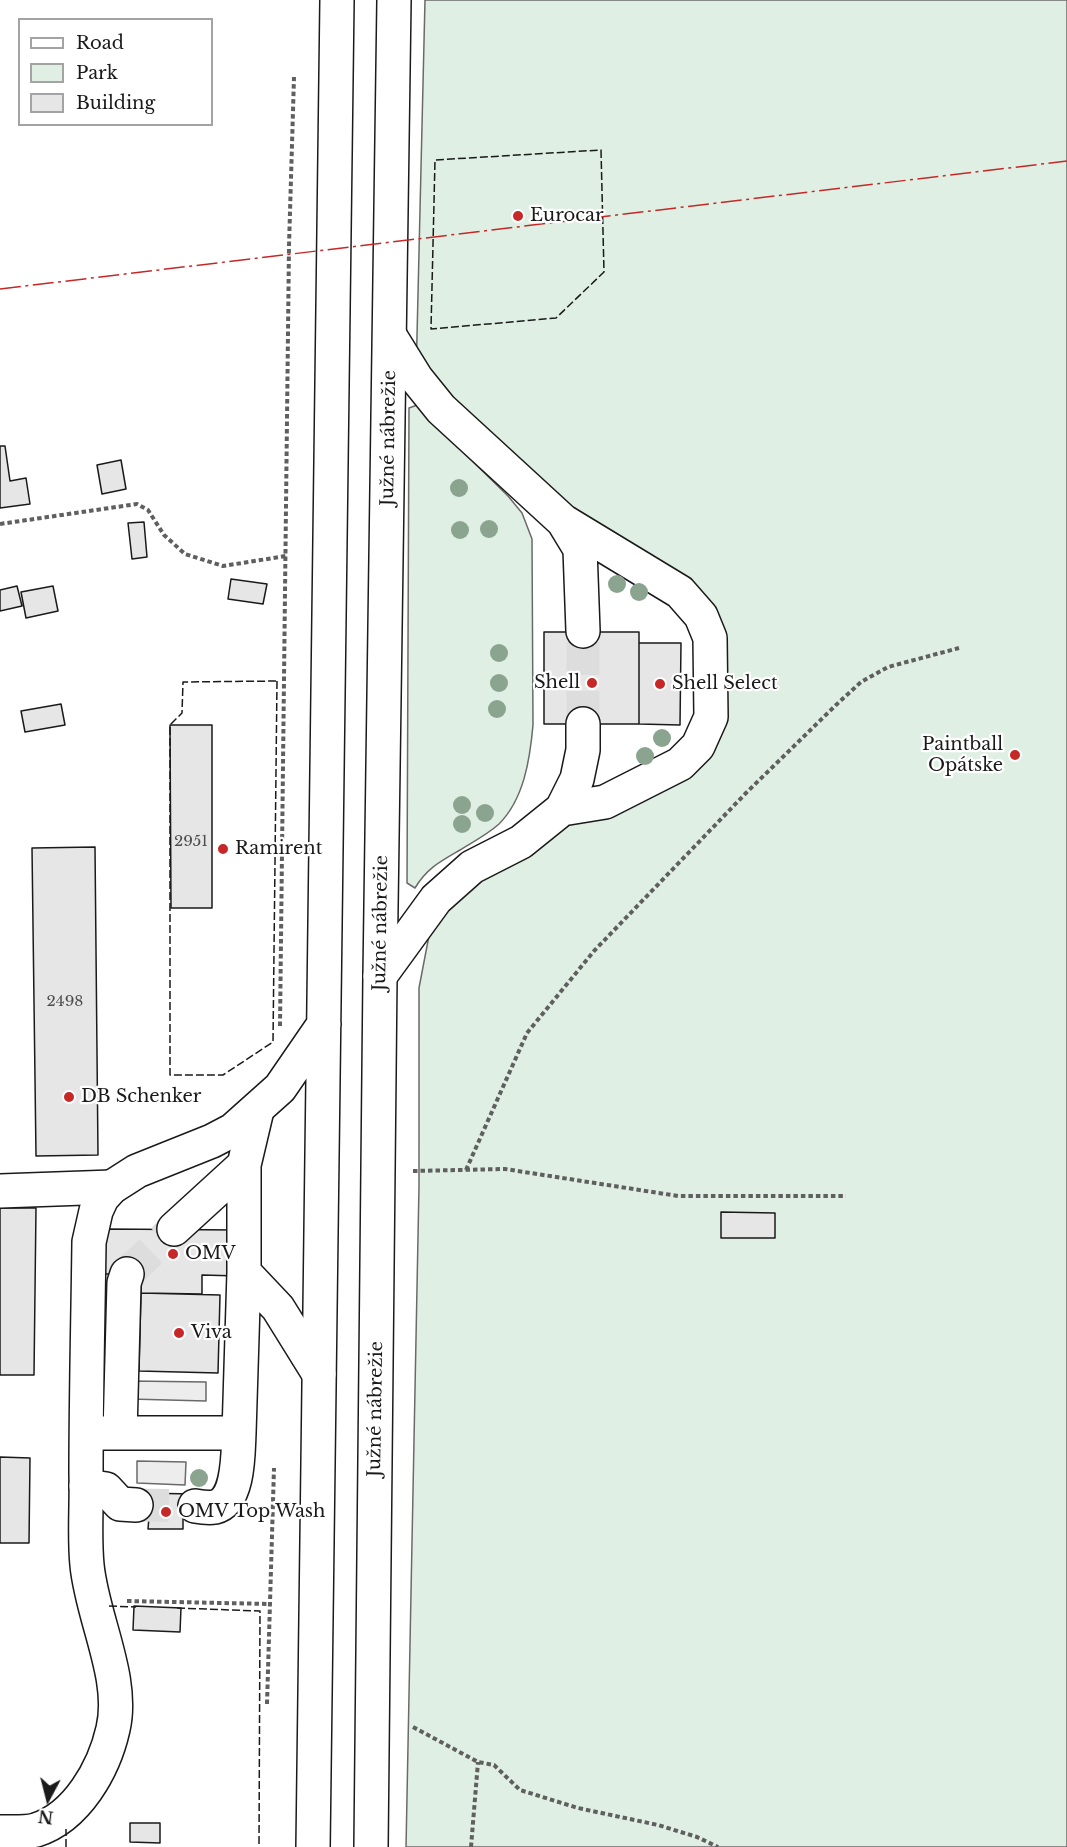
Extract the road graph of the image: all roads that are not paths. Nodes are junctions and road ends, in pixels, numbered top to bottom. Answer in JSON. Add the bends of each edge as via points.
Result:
{"nodes":[{"id":1,"x":337,"y":0,"type":"edge"},
{"id":2,"x":394,"y":0,"type":"edge"},
{"id":3,"x":390,"y":336,"type":"junction"},
{"id":4,"x":563,"y":521,"type":"junction"},
{"id":5,"x":583,"y":631,"type":"tunnel mouth"},
{"id":6,"x":583,"y":724,"type":"tunnel mouth"},
{"id":7,"x":562,"y":809,"type":"junction"},
{"id":8,"x":380,"y":976,"type":"junction"},
{"id":9,"x":324,"y":1024,"type":"junction"},
{"id":10,"x":257,"y":1110,"type":"junction"},
{"id":11,"x":244,"y":1165,"type":"junction"},
{"id":12,"x":112,"y":1187,"type":"junction"},
{"id":13,"x":0,"y":1191,"type":"edge"},
{"id":14,"x":174,"y":1229,"type":"tunnel mouth"},
{"id":15,"x":244,"y":1272,"type":"junction"},
{"id":16,"x":127,"y":1274,"type":"tunnel mouth"},
{"id":17,"x":319,"y":1374,"type":"junction"},
{"id":18,"x":120,"y":1432,"type":"junction"},
{"id":19,"x":86,"y":1433,"type":"junction"},
{"id":20,"x":238,"y":1433,"type":"junction"},
{"id":21,"x":86,"y":1486,"type":"junction"},
{"id":22,"x":136,"y":1505,"type":"tunnel mouth"},
{"id":23,"x":195,"y":1506,"type":"tunnel mouth"},
{"id":24,"x":0,"y":1832,"type":"edge"},
{"id":25,"x":313,"y":1847,"type":"edge"},
{"id":26,"x":371,"y":1847,"type":"edge"}],
"edges":[{"from":1,"to":9,"type":"main road"},
{"from":2,"to":3,"type":"main road","name":"Južné nábrežie"},
{"from":3,"to":4,"type":"main road","via":[[441,409]]},
{"from":3,"to":8,"type":"main road","name":"Južné nábrežie"},
{"from":4,"to":5,"type":"main road","via":[[580,549]]},
{"from":4,"to":7,"type":"main road","via":[[680,592],[701,616],[710,638],[711,717],[698,746],[680,764],[604,802]]},
{"from":6,"to":7,"type":"main road","via":[[577,779]]},
{"from":7,"to":8,"type":"main road","via":[[521,842],[472,867],[436,899]]},
{"from":8,"to":26,"type":"main road","name":"Južné nábrežie"},
{"from":9,"to":10,"type":"main road","via":[[280,1088]]},
{"from":9,"to":17,"type":"main road"},
{"from":10,"to":11,"type":"main road"},
{"from":10,"to":12,"type":"main road","via":[[212,1141],[137,1171]]},
{"from":11,"to":14,"type":"main road"},
{"from":11,"to":15,"type":"main road"},
{"from":12,"to":13,"type":"main road"},
{"from":12,"to":19,"type":"main road","via":[[96,1211],[89,1242]]},
{"from":15,"to":17,"type":"main road","via":[[278,1308]]},
{"from":15,"to":20,"type":"main road"},
{"from":16,"to":18,"type":"main road"},
{"from":17,"to":25,"type":"main road"},
{"from":18,"to":19,"type":"main road"},
{"from":18,"to":20,"type":"main road"},
{"from":19,"to":21,"type":"main road"},
{"from":20,"to":23,"type":"main road","via":[[234,1483],[224,1502],[216,1507]]},
{"from":21,"to":22,"type":"main road","via":[[106,1489],[120,1504]]},
{"from":21,"to":24,"type":"main road","via":[[87,1564],[116,1692],[114,1727],[106,1754],[73,1807],[34,1831]]}]}
